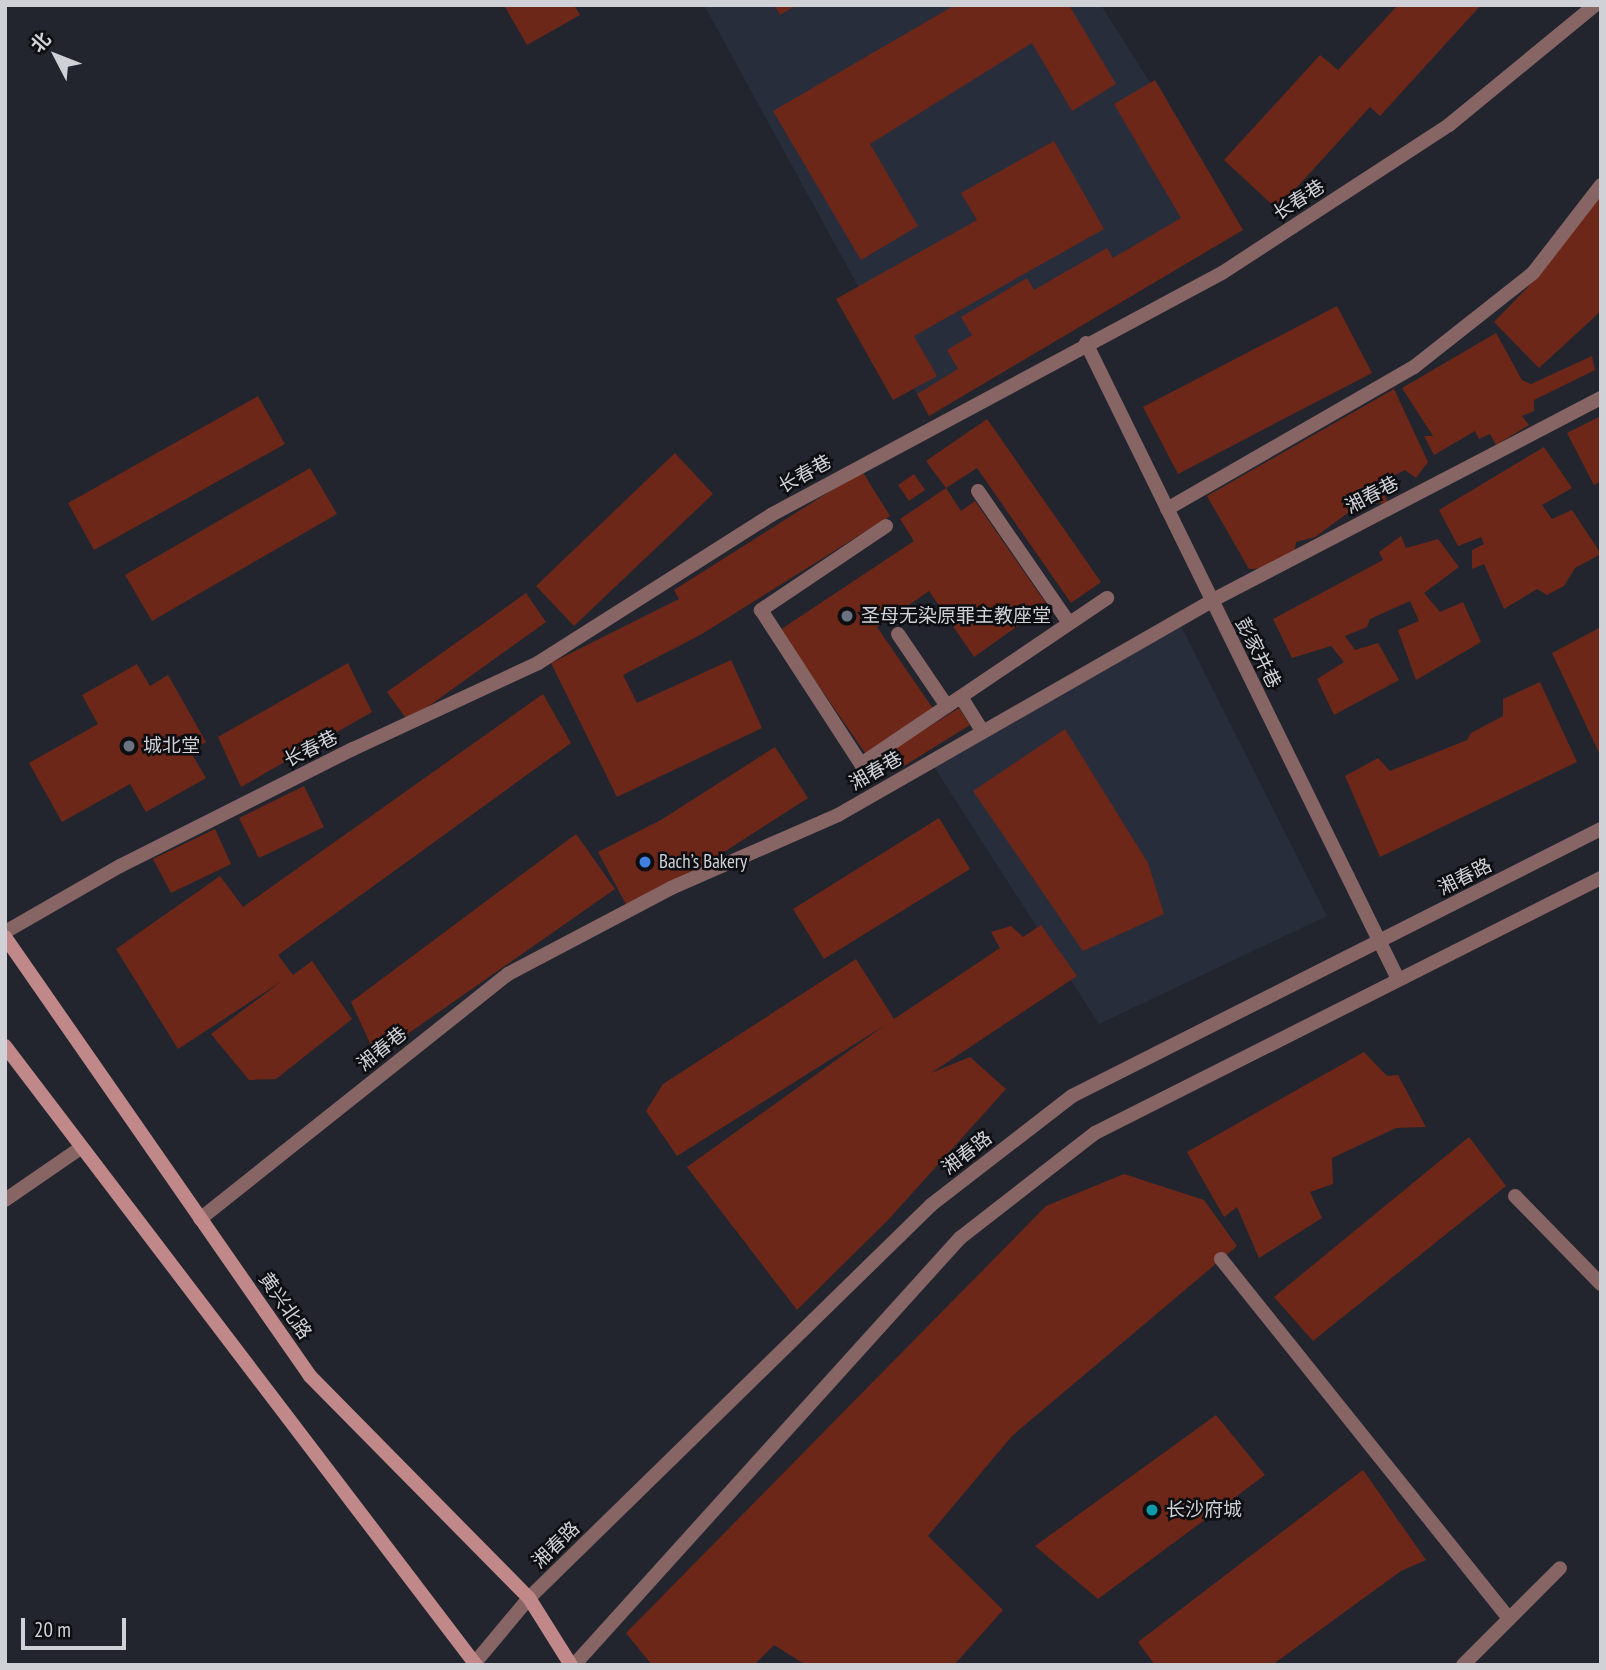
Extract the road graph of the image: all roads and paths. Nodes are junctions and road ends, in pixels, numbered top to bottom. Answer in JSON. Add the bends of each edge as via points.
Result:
{"nodes":[{"id":1,"x":1595,"y":5,"type":"edge"},
{"id":2,"x":1601,"y":185,"type":"edge"},
{"id":3,"x":1086,"y":343,"type":"junction"},
{"id":4,"x":1601,"y":398,"type":"edge"},
{"id":5,"x":978,"y":491,"type":"dead end"},
{"id":6,"x":1167,"y":509,"type":"junction"},
{"id":7,"x":886,"y":526,"type":"dead end"},
{"id":8,"x":1107,"y":598,"type":"dead end"},
{"id":9,"x":1211,"y":601,"type":"junction"},
{"id":10,"x":1069,"y":623,"type":"junction"},
{"id":11,"x":898,"y":634,"type":"dead end"},
{"id":12,"x":961,"y":697,"type":"junction"},
{"id":13,"x":947,"y":706,"type":"junction"},
{"id":14,"x":983,"y":732,"type":"junction"},
{"id":15,"x":1601,"y":829,"type":"edge"},
{"id":16,"x":1601,"y":878,"type":"edge"},
{"id":17,"x":5,"y":932,"type":"edge"},
{"id":18,"x":5,"y":937,"type":"edge"},
{"id":19,"x":1381,"y":942,"type":"junction"},
{"id":20,"x":1398,"y":979,"type":"junction"},
{"id":21,"x":5,"y":1046,"type":"edge"},
{"id":22,"x":82,"y":1147,"type":"junction"},
{"id":23,"x":1515,"y":1196,"type":"dead end"},
{"id":24,"x":5,"y":1200,"type":"edge"},
{"id":25,"x":200,"y":1219,"type":"junction"},
{"id":26,"x":1222,"y":1259,"type":"dead end"},
{"id":27,"x":1601,"y":1284,"type":"edge"},
{"id":28,"x":1560,"y":1568,"type":"dead end"},
{"id":29,"x":529,"y":1598,"type":"junction"},
{"id":30,"x":1509,"y":1619,"type":"junction"},
{"id":31,"x":475,"y":1664,"type":"edge"},
{"id":32,"x":572,"y":1665,"type":"edge"},
{"id":33,"x":1463,"y":1665,"type":"edge"}],
"edges":[{"from":1,"to":3,"type":"street","name":"长春巷","via":[[1449,125],[1222,273]]},
{"from":2,"to":6,"type":"street","via":[[1533,273],[1414,367]]},
{"from":3,"to":6,"type":"street","name":"彭家并巷"},
{"from":3,"to":17,"type":"street","name":"长春巷","via":[[771,515],[538,663],[120,866]]},
{"from":4,"to":9,"type":"street","name":"湘春巷"},
{"from":5,"to":10,"type":"street"},
{"from":6,"to":9,"type":"street","name":"彭家并巷"},
{"from":7,"to":13,"type":"street","via":[[761,610],[861,764]]},
{"from":8,"to":10,"type":"street"},
{"from":9,"to":14,"type":"street","name":"湘春巷"},
{"from":9,"to":19,"type":"street","name":"彭家并巷"},
{"from":10,"to":12,"type":"street"},
{"from":11,"to":13,"type":"street"},
{"from":12,"to":13,"type":"street"},
{"from":12,"to":14,"type":"street"},
{"from":14,"to":25,"type":"street","name":"湘春巷","via":[[838,815],[671,888],[508,974]]},
{"from":15,"to":19,"type":"street","name":"湘春路"},
{"from":16,"to":20,"type":"street"},
{"from":18,"to":25,"type":"main road","name":"黄兴北路"},
{"from":19,"to":20,"type":"street","name":"彭家并巷"},
{"from":19,"to":29,"type":"street","name":"湘春路","via":[[1072,1096],[931,1205]]},
{"from":20,"to":32,"type":"street","via":[[1095,1133],[960,1238]]},
{"from":21,"to":22,"type":"main road"},
{"from":22,"to":24,"type":"street"},
{"from":22,"to":31,"type":"main road"},
{"from":23,"to":27,"type":"street"},
{"from":25,"to":29,"type":"main road","name":"黄兴北路","via":[[310,1376]]},
{"from":26,"to":30,"type":"street"},
{"from":28,"to":30,"type":"street"},
{"from":29,"to":31,"type":"street","name":"湘春路"},
{"from":29,"to":32,"type":"main road","name":"黄兴北路"},
{"from":30,"to":33,"type":"street"}]}
